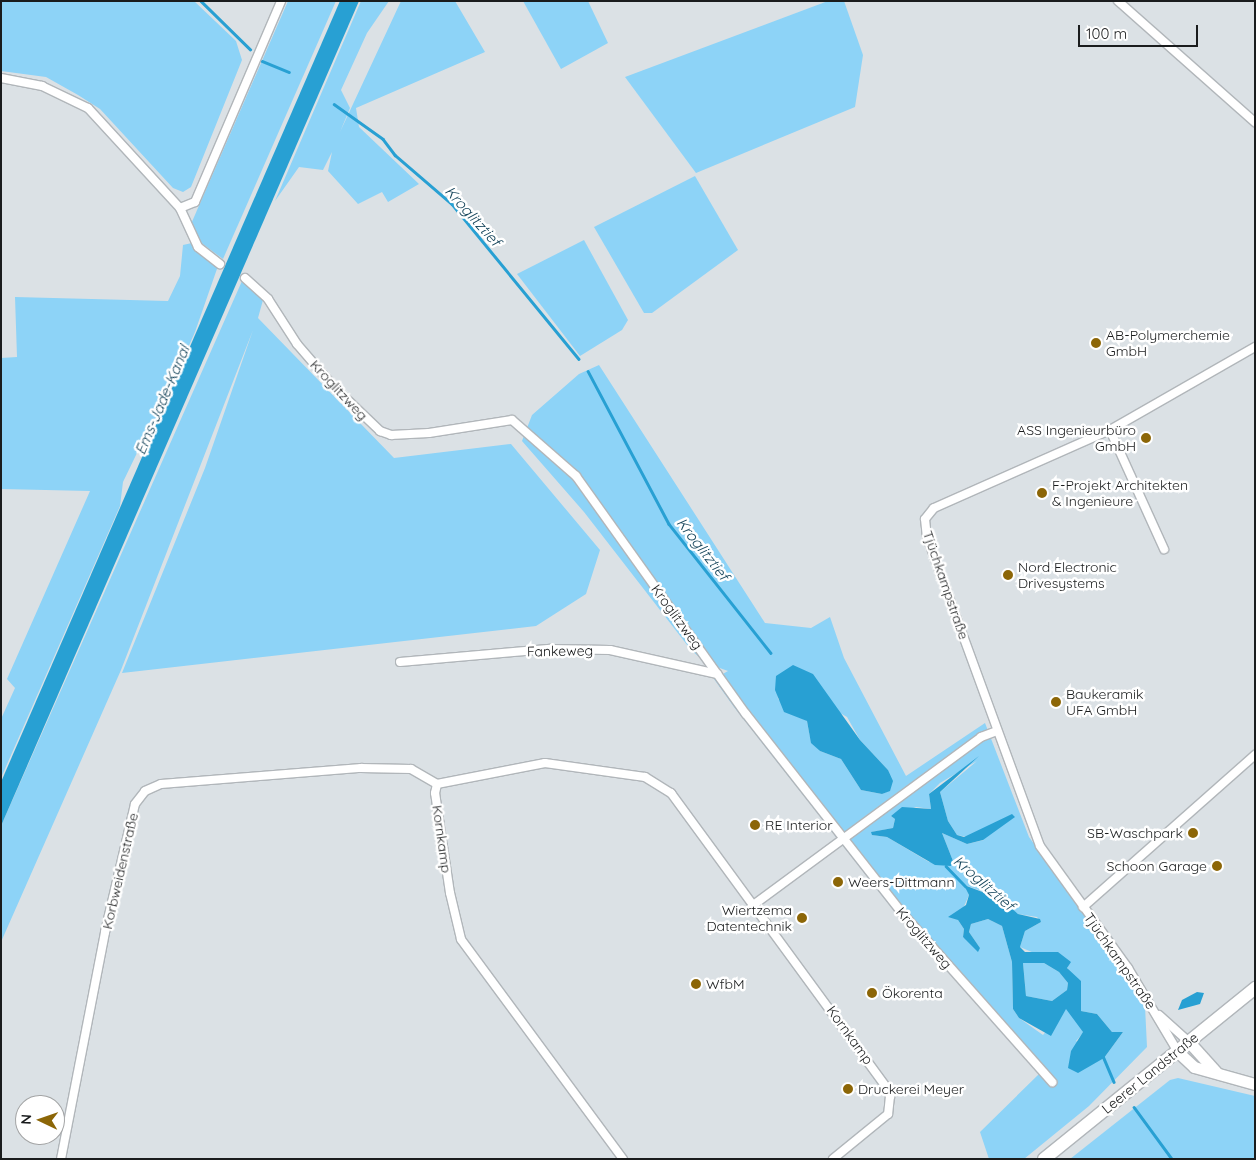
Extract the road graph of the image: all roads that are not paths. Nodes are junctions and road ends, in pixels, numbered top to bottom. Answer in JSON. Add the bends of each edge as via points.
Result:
{"nodes":[{"id":1,"x":281,"y":1,"type":"edge"},
{"id":2,"x":1118,"y":1,"type":"edge"},
{"id":3,"x":1,"y":78,"type":"edge"},
{"id":4,"x":1255,"y":122,"type":"edge"},
{"id":5,"x":180,"y":208,"type":"junction"},
{"id":6,"x":220,"y":264,"type":"dead end"},
{"id":7,"x":245,"y":278,"type":"dead end"},
{"id":8,"x":1255,"y":347,"type":"edge"},
{"id":9,"x":1110,"y":430,"type":"junction"},
{"id":10,"x":1164,"y":549,"type":"dead end"},
{"id":11,"x":400,"y":662,"type":"dead end"},
{"id":12,"x":717,"y":674,"type":"junction"},
{"id":13,"x":997,"y":731,"type":"junction"},
{"id":14,"x":1255,"y":755,"type":"edge"},
{"id":15,"x":438,"y":784,"type":"junction"},
{"id":16,"x":844,"y":838,"type":"junction"},
{"id":17,"x":752,"y":906,"type":"junction"},
{"id":18,"x":1083,"y":907,"type":"junction"},
{"id":19,"x":1255,"y":988,"type":"edge"},
{"id":20,"x":1157,"y":1014,"type":"junction"},
{"id":21,"x":1189,"y":1042,"type":"junction"},
{"id":22,"x":1178,"y":1052,"type":"junction"},
{"id":23,"x":1218,"y":1074,"type":"junction"},
{"id":24,"x":1052,"y":1082,"type":"dead end"},
{"id":25,"x":1255,"y":1084,"type":"edge"},
{"id":26,"x":61,"y":1159,"type":"edge"},
{"id":27,"x":623,"y":1159,"type":"edge"},
{"id":28,"x":833,"y":1159,"type":"edge"},
{"id":29,"x":1044,"y":1159,"type":"edge"}],
"edges":[{"from":1,"to":5,"type":"street","via":[[195,202]]},
{"from":2,"to":4,"type":"street"},
{"from":3,"to":5,"type":"street","via":[[42,86],[88,108]]},
{"from":5,"to":6,"type":"street","via":[[198,247]]},
{"from":7,"to":12,"type":"street","name":"Kroglitzweg","via":[[268,298],[297,344],[334,387],[380,431],[391,435],[429,433],[512,420],[576,476]]},
{"from":8,"to":9,"type":"street","name":"Tjüchkampstraße"},
{"from":9,"to":10,"type":"street"},
{"from":9,"to":13,"type":"street","name":"Tjüchkampstraße","via":[[934,508],[926,519],[927,538]]},
{"from":11,"to":12,"type":"street","name":"Fankeweg","via":[[550,649],[610,650]]},
{"from":12,"to":16,"type":"street","name":"Kroglitzweg"},
{"from":13,"to":16,"type":"street","via":[[981,736]]},
{"from":13,"to":18,"type":"street","name":"Tjüchkampstraße","via":[[1040,846]]},
{"from":14,"to":18,"type":"street","name":"Tjüchkampstraße"},
{"from":15,"to":17,"type":"street","name":"Kornkamp","via":[[545,764],[645,777],[671,793]]},
{"from":15,"to":26,"type":"street","name":"Korbweidenstraße","via":[[411,769],[361,768],[161,784],[145,791],[135,804],[103,941]]},
{"from":15,"to":27,"type":"street","name":"Kornkamp","via":[[435,793],[450,893],[461,939]]},
{"from":16,"to":17,"type":"street"},
{"from":16,"to":24,"type":"street","name":"Kroglitzweg","via":[[903,914]]},
{"from":17,"to":28,"type":"street","name":"Kornkamp","via":[[875,1069],[890,1096],[888,1114]]},
{"from":18,"to":20,"type":"street","name":"Tjüchkampstraße"},
{"from":19,"to":21,"type":"main road","name":"Leerer Landstraße"},
{"from":20,"to":21,"type":"street","name":"Tjüchkampstraße"},
{"from":20,"to":22,"type":"street","name":"Tjüchkampstraße"},
{"from":21,"to":22,"type":"main road","name":"Leerer Landstraße"},
{"from":21,"to":23,"type":"main road"},
{"from":22,"to":23,"type":"main road","via":[[1194,1067]]},
{"from":22,"to":29,"type":"main road","name":"Leerer Landstraße"},
{"from":23,"to":25,"type":"main road"}]}
